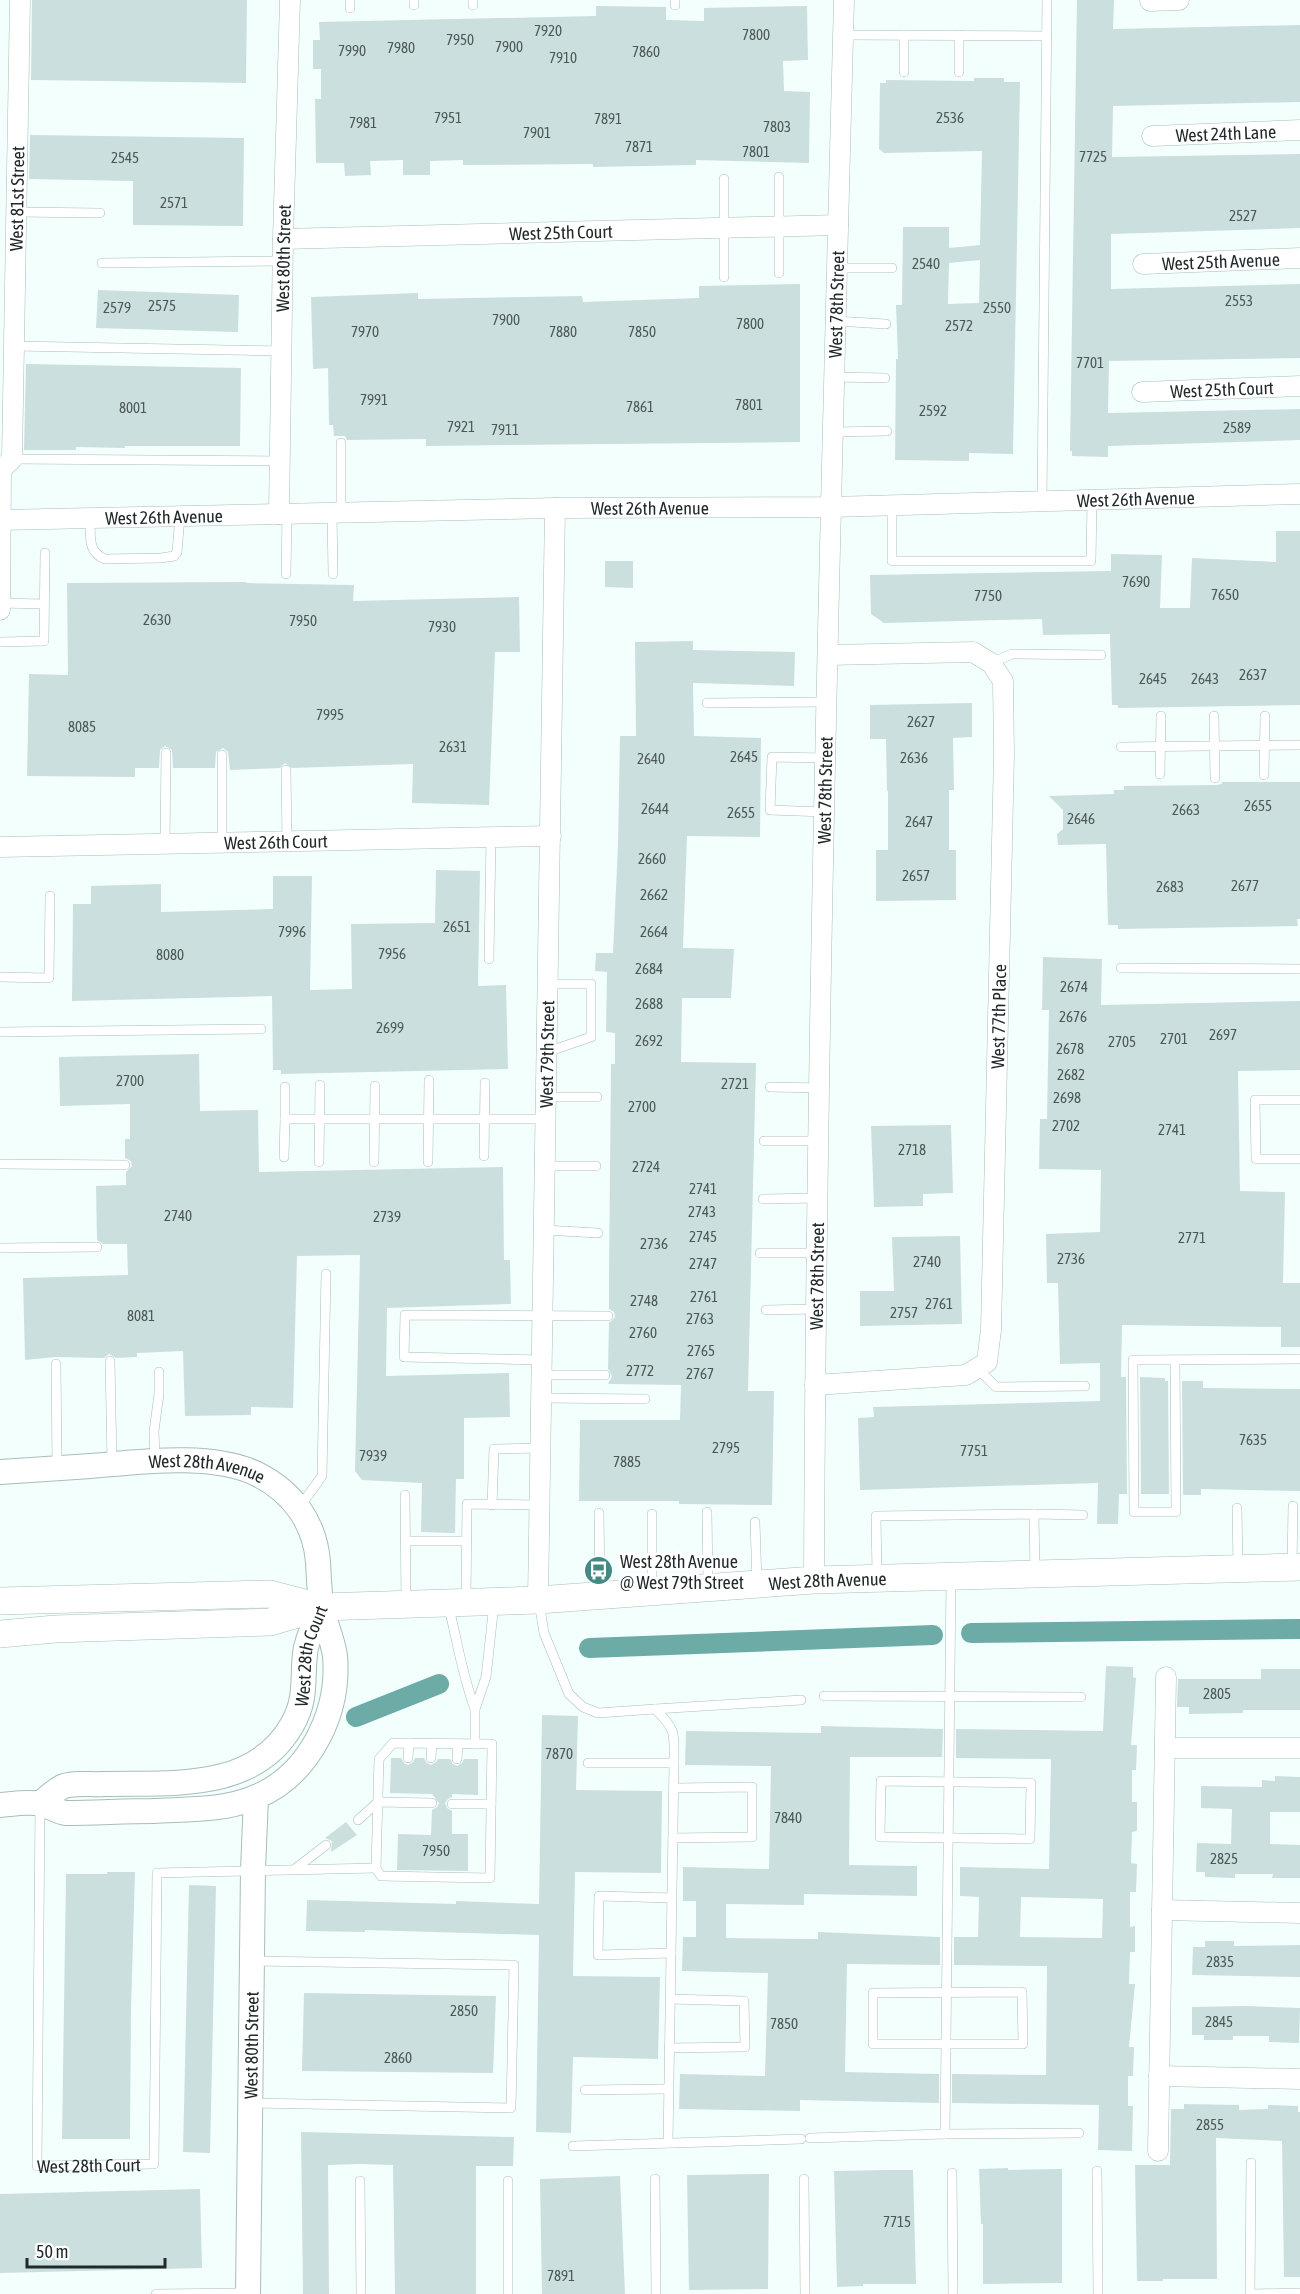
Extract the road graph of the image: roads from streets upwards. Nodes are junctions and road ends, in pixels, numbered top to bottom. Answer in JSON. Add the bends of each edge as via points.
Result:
{"nodes":[{"id":1,"x":20,"y":0,"type":"edge"},
{"id":2,"x":291,"y":0,"type":"edge"},
{"id":3,"x":843,"y":0,"type":"edge"},
{"id":4,"x":1179,"y":0,"type":"edge"},
{"id":5,"x":1150,"y":1,"type":"edge"},
{"id":6,"x":1300,"y":130,"type":"edge"},
{"id":7,"x":1152,"y":136,"type":"dead end"},
{"id":8,"x":838,"y":225,"type":"junction"},
{"id":9,"x":283,"y":239,"type":"junction"},
{"id":10,"x":1300,"y":258,"type":"edge"},
{"id":11,"x":1143,"y":264,"type":"dead end"},
{"id":12,"x":1300,"y":386,"type":"edge"},
{"id":13,"x":1142,"y":392,"type":"dead end"},
{"id":14,"x":4,"y":466,"type":"edge"},
{"id":15,"x":1300,"y":494,"type":"edge"},
{"id":16,"x":832,"y":507,"type":"junction"},
{"id":17,"x":555,"y":508,"type":"junction"},
{"id":18,"x":283,"y":514,"type":"junction"},
{"id":19,"x":0,"y":520,"type":"edge"},
{"id":20,"x":0,"y":603,"type":"edge"},
{"id":21,"x":0,"y":609,"type":"edge"},
{"id":22,"x":828,"y":655,"type":"junction"},
{"id":23,"x":551,"y":836,"type":"junction"},
{"id":24,"x":0,"y":848,"type":"edge"},
{"id":25,"x":815,"y":1385,"type":"junction"},
{"id":26,"x":0,"y":1472,"type":"edge"},
{"id":27,"x":1296,"y":1567,"type":"edge"},
{"id":28,"x":814,"y":1580,"type":"junction"},
{"id":29,"x":538,"y":1600,"type":"junction"},
{"id":30,"x":0,"y":1601,"type":"edge"},
{"id":31,"x":321,"y":1607,"type":"junction"},
{"id":32,"x":0,"y":1634,"type":"edge"},
{"id":33,"x":1166,"y":1677,"type":"dead end"},
{"id":34,"x":1165,"y":1748,"type":"junction"},
{"id":35,"x":1300,"y":1748,"type":"edge"},
{"id":36,"x":256,"y":1797,"type":"junction"},
{"id":37,"x":0,"y":1804,"type":"edge"},
{"id":38,"x":40,"y":1804,"type":"junction"},
{"id":39,"x":1162,"y":1910,"type":"junction"},
{"id":40,"x":1300,"y":1913,"type":"edge"},
{"id":41,"x":1159,"y":2076,"type":"junction"},
{"id":42,"x":1300,"y":2079,"type":"edge"},
{"id":43,"x":1158,"y":2151,"type":"dead end"},
{"id":44,"x":248,"y":2293,"type":"edge"}],
"edges":[{"from":1,"to":14,"type":"street","name":"West 81st Street","via":[[14,346]]},
{"from":2,"to":9,"type":"street","name":"West 80th Street"},
{"from":3,"to":8,"type":"street","name":"West 78th Street"},
{"from":4,"to":5,"type":"street"},
{"from":6,"to":7,"type":"street","name":"West 24th Lane"},
{"from":8,"to":9,"type":"street","name":"West 25th Court"},
{"from":8,"to":16,"type":"street","name":"West 78th Street"},
{"from":9,"to":18,"type":"street","name":"West 80th Street"},
{"from":10,"to":11,"type":"street","name":"West 25th Avenue"},
{"from":12,"to":13,"type":"street","name":"West 25th Court"},
{"from":14,"to":19,"type":"street","name":"West 81st Street"},
{"from":15,"to":16,"type":"street","name":"West 26th Avenue"},
{"from":16,"to":17,"type":"street","name":"West 26th Avenue"},
{"from":16,"to":22,"type":"street","name":"West 78th Street"},
{"from":17,"to":18,"type":"street","name":"West 26th Avenue"},
{"from":17,"to":23,"type":"street","name":"West 79th Street"},
{"from":18,"to":19,"type":"street","name":"West 26th Avenue"},
{"from":19,"to":20,"type":"street","name":"West 81st Street"},
{"from":20,"to":21,"type":"street","name":"West 81st Street"},
{"from":22,"to":25,"type":"street","name":"West 78th Street"},
{"from":22,"to":25,"type":"street","name":"West 77th Place","via":[[972,652],[991,663],[1003,681],[1004,754],[991,1330],[987,1362],[966,1375]]},
{"from":23,"to":24,"type":"street","name":"West 26th Court"},
{"from":23,"to":29,"type":"street","name":"West 79th Street"},
{"from":25,"to":28,"type":"street","name":"West 78th Street"},
{"from":26,"to":31,"type":"street","name":"West 28th Avenue","via":[[155,1462],[213,1463],[251,1471],[273,1484],[310,1524]]},
{"from":27,"to":28,"type":"main road","name":"West 28th Avenue"},
{"from":28,"to":29,"type":"main road","name":"West 28th Avenue"},
{"from":29,"to":31,"type":"main road","name":"West 28th Avenue"},
{"from":30,"to":31,"type":"main road","name":"West 28th Avenue","via":[[270,1594]]},
{"from":31,"to":32,"type":"main road","name":"West 28th Avenue","via":[[270,1622]]},
{"from":31,"to":36,"type":"street","name":"West 28th Court","via":[[335,1655],[328,1712],[314,1747],[302,1763],[280,1784]]},
{"from":31,"to":38,"type":"street","name":"West 28th Court","via":[[305,1653],[298,1712],[278,1744],[257,1761],[236,1773],[209,1780],[63,1786]]},
{"from":33,"to":34,"type":"street"},
{"from":34,"to":35,"type":"street"},
{"from":34,"to":39,"type":"street"},
{"from":36,"to":38,"type":"street","name":"West 28th Court","via":[[189,1810],[63,1813]]},
{"from":36,"to":44,"type":"street","name":"West 80th Street"},
{"from":37,"to":38,"type":"street","name":"West 28th Court"},
{"from":39,"to":40,"type":"street"},
{"from":39,"to":41,"type":"street"},
{"from":41,"to":42,"type":"street"},
{"from":41,"to":43,"type":"street"}]}
